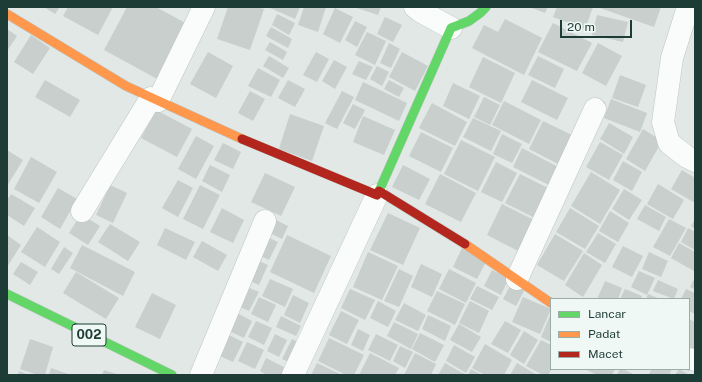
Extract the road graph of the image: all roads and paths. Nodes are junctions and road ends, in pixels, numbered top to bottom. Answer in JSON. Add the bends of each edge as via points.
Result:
{"nodes":[{"id":1,"x":204,"y":7,"type":"edge"},
{"id":2,"x":415,"y":7,"type":"edge"},
{"id":3,"x":486,"y":7,"type":"edge"},
{"id":4,"x":688,"y":7,"type":"edge"},
{"id":5,"x":7,"y":14,"type":"edge"},
{"id":6,"x":451,"y":28,"type":"junction"},
{"id":7,"x":155,"y":99,"type":"junction"},
{"id":8,"x":595,"y":109,"type":"dead end"},
{"id":9,"x":695,"y":161,"type":"edge"},
{"id":10,"x":378,"y":193,"type":"junction"},
{"id":11,"x":82,"y":211,"type":"dead end"},
{"id":12,"x":265,"y":221,"type":"dead end"},
{"id":13,"x":517,"y":279,"type":"junction"},
{"id":14,"x":7,"y":294,"type":"edge"},
{"id":15,"x":550,"y":301,"type":"edge"},
{"id":16,"x":172,"y":375,"type":"edge"},
{"id":17,"x":201,"y":375,"type":"edge"},
{"id":18,"x":293,"y":375,"type":"edge"}],
"edges":[{"from":1,"to":7,"type":"street"},
{"from":2,"to":6,"type":"street"},
{"from":3,"to":6,"type":"street","via":[[469,21]]},
{"from":4,"to":9,"type":"street","via":[[672,58],[662,122],[669,143]]},
{"from":5,"to":7,"type":"street","via":[[126,86]]},
{"from":6,"to":10,"type":"street"},
{"from":7,"to":10,"type":"street","via":[[258,146]]},
{"from":7,"to":11,"type":"street"},
{"from":8,"to":13,"type":"street"},
{"from":10,"to":13,"type":"street","via":[[462,242]]},
{"from":10,"to":18,"type":"street"},
{"from":12,"to":17,"type":"street"},
{"from":13,"to":15,"type":"street"},
{"from":14,"to":16,"type":"street","number":"002"}]}
